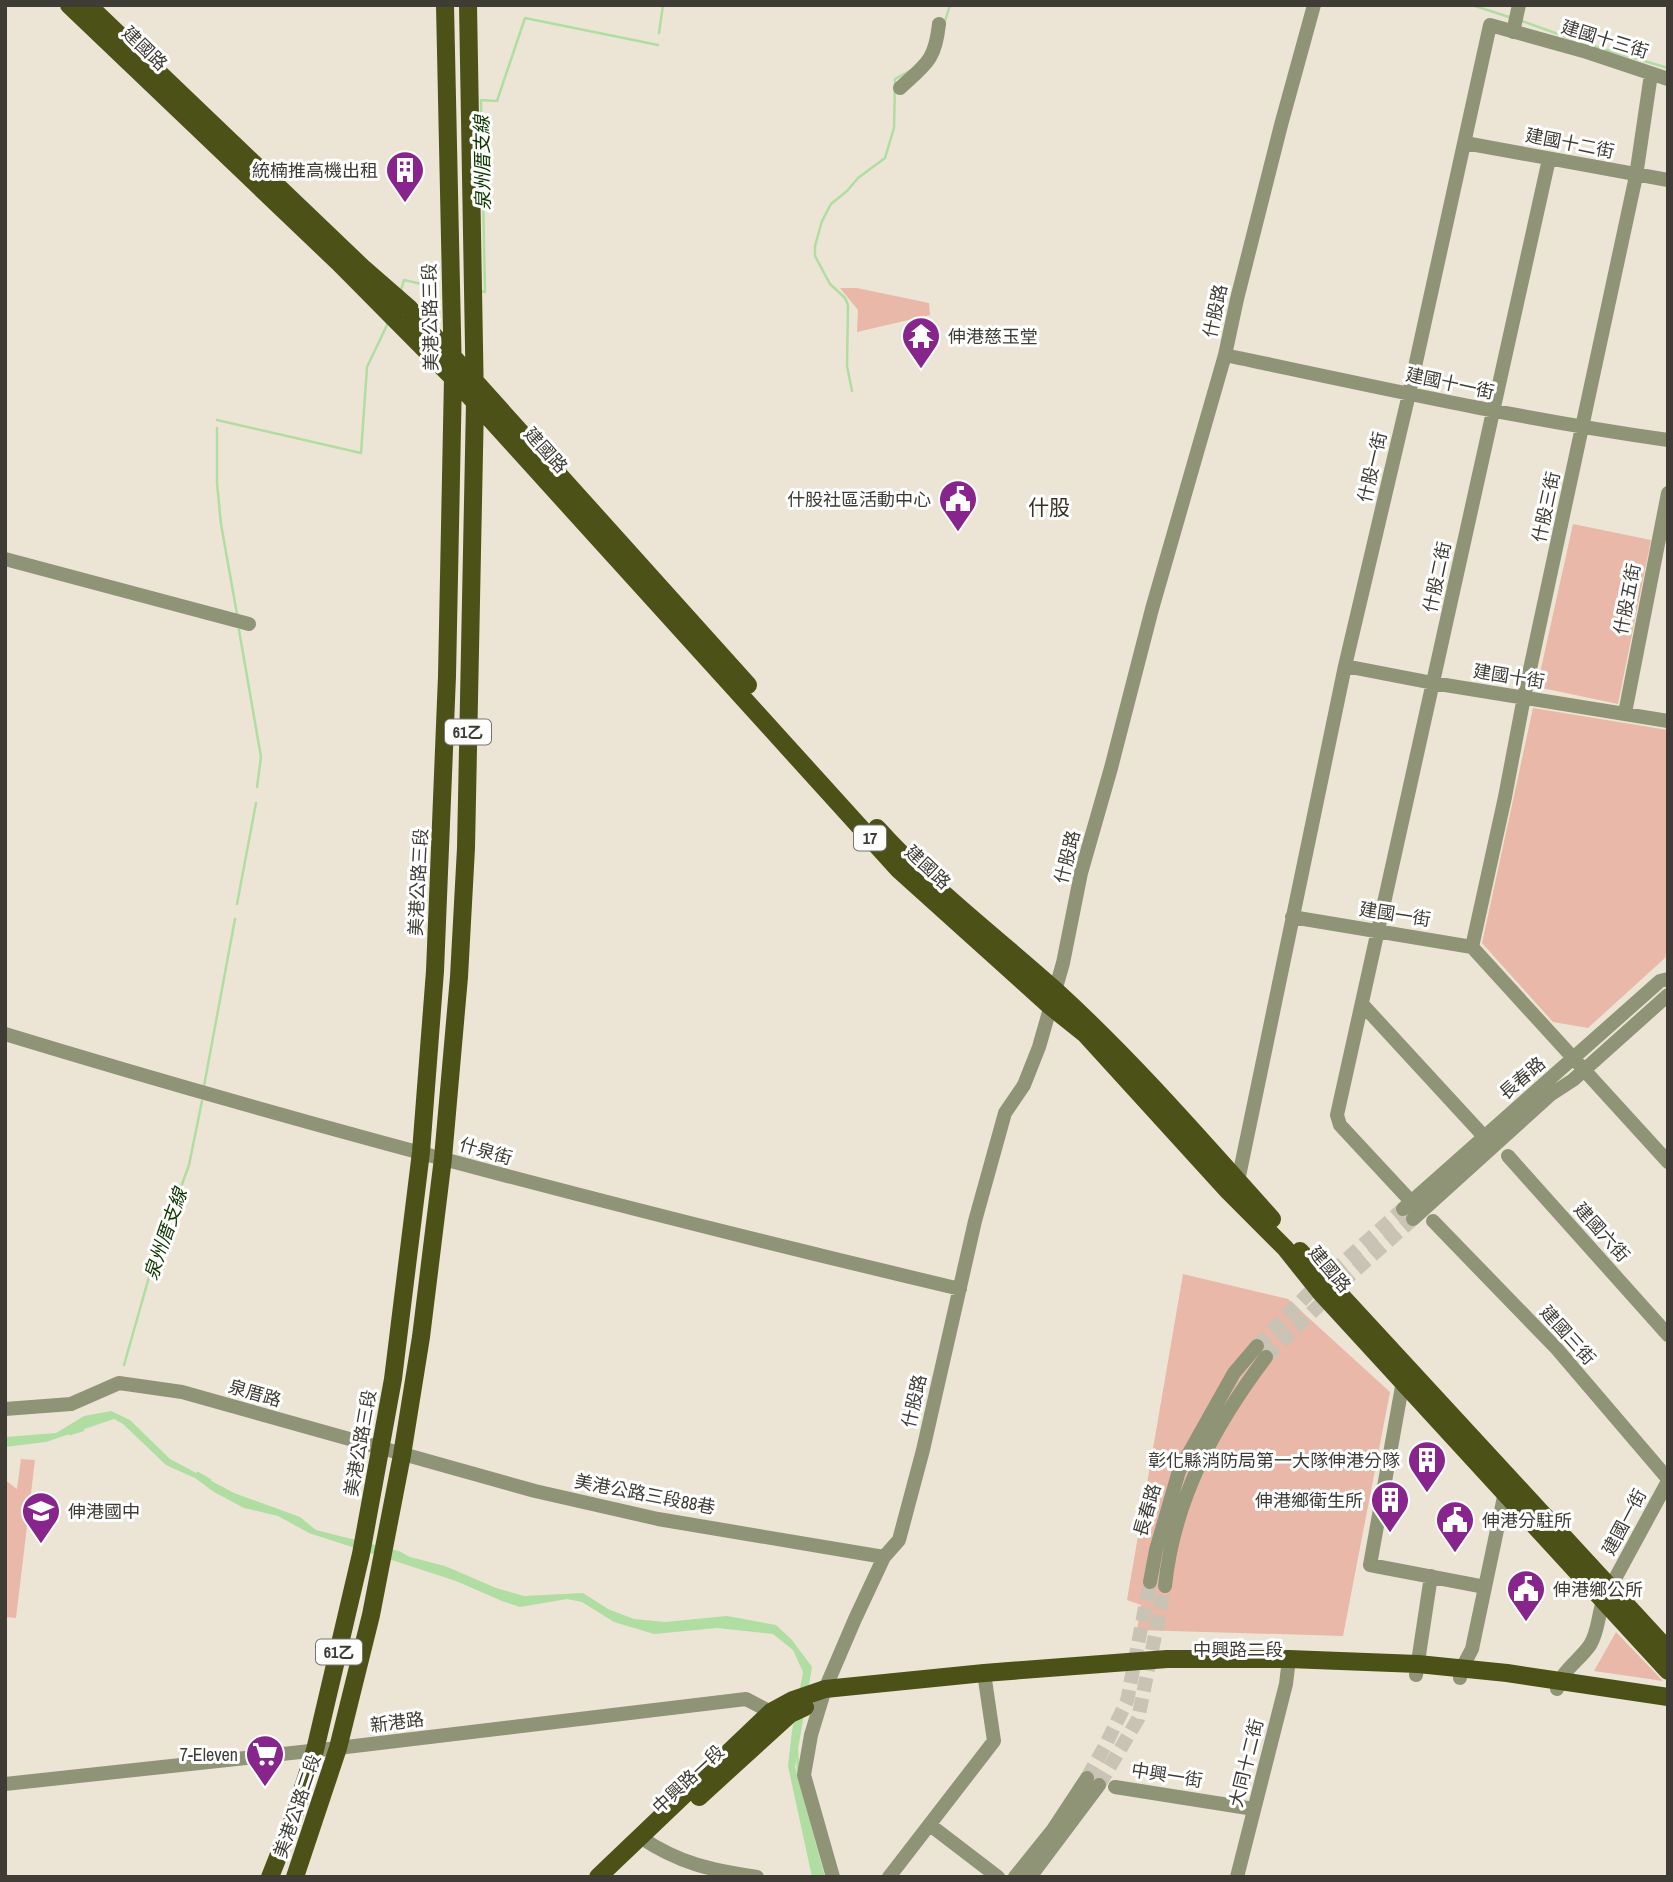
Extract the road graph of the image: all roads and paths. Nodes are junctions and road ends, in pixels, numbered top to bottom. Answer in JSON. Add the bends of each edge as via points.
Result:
{"nodes":[{"id":1,"x":69,"y":5,"type":"edge"},
{"id":2,"x":88,"y":5,"type":"edge"},
{"id":3,"x":446,"y":5,"type":"edge"},
{"id":4,"x":468,"y":5,"type":"edge"},
{"id":5,"x":1314,"y":5,"type":"edge"},
{"id":6,"x":1518,"y":5,"type":"edge"},
{"id":7,"x":939,"y":24,"type":"dead end"},
{"id":8,"x":1490,"y":25,"type":"joint"},
{"id":9,"x":1513,"y":32,"type":"junction"},
{"id":10,"x":1651,"y":74,"type":"junction"},
{"id":11,"x":1668,"y":79,"type":"edge"},
{"id":12,"x":900,"y":88,"type":"dead end"},
{"id":13,"x":1465,"y":143,"type":"junction"},
{"id":14,"x":1549,"y":159,"type":"junction"},
{"id":15,"x":1636,"y":176,"type":"junction"},
{"id":16,"x":1668,"y":180,"type":"edge"},
{"id":17,"x":1225,"y":355,"type":"junction"},
{"id":18,"x":453,"y":357,"type":"junction"},
{"id":19,"x":453,"y":378,"type":"junction"},
{"id":20,"x":475,"y":382,"type":"junction"},
{"id":21,"x":1409,"y":394,"type":"junction"},
{"id":22,"x":475,"y":403,"type":"junction"},
{"id":23,"x":1493,"y":412,"type":"junction"},
{"id":24,"x":1583,"y":428,"type":"junction"},
{"id":25,"x":1668,"y":440,"type":"edge"},
{"id":26,"x":1668,"y":494,"type":"edge"},
{"id":27,"x":5,"y":559,"type":"edge"},
{"id":28,"x":248,"y":624,"type":"dead end"},
{"id":29,"x":719,"y":662,"type":"junction"},
{"id":30,"x":1345,"y":666,"type":"junction"},
{"id":31,"x":1433,"y":683,"type":"junction"},
{"id":32,"x":1524,"y":697,"type":"junction"},
{"id":33,"x":1625,"y":713,"type":"junction"},
{"id":34,"x":1668,"y":720,"type":"edge"},
{"id":35,"x":1292,"y":917,"type":"junction"},
{"id":36,"x":1378,"y":930,"type":"junction"},
{"id":37,"x":1472,"y":947,"type":"junction"},
{"id":38,"x":1668,"y":979,"type":"edge"},
{"id":39,"x":1668,"y":995,"type":"edge"},
{"id":40,"x":1052,"y":998,"type":"junction"},
{"id":41,"x":1362,"y":1004,"type":"junction"},
{"id":42,"x":5,"y":1034,"type":"edge"},
{"id":43,"x":1573,"y":1058,"type":"junction"},
{"id":44,"x":1584,"y":1069,"type":"junction"},
{"id":45,"x":1479,"y":1131,"type":"dead end"},
{"id":46,"x":421,"y":1152,"type":"junction"},
{"id":47,"x":1508,"y":1156,"type":"dead end"},
{"id":48,"x":443,"y":1158,"type":"junction"},
{"id":49,"x":1668,"y":1162,"type":"edge"},
{"id":50,"x":1238,"y":1181,"type":"junction"},
{"id":51,"x":1407,"y":1208,"type":"junction"},
{"id":52,"x":1433,"y":1221,"type":"dead end"},
{"id":53,"x":960,"y":1289,"type":"junction"},
{"id":54,"x":1668,"y":1335,"type":"edge"},
{"id":55,"x":1257,"y":1346,"type":"tunnel mouth"},
{"id":56,"x":1266,"y":1357,"type":"tunnel mouth"},
{"id":57,"x":1403,"y":1381,"type":"junction"},
{"id":58,"x":5,"y":1409,"type":"edge"},
{"id":59,"x":380,"y":1449,"type":"junction"},
{"id":60,"x":402,"y":1455,"type":"junction"},
{"id":61,"x":1668,"y":1480,"type":"edge"},
{"id":62,"x":1505,"y":1492,"type":"junction"},
{"id":63,"x":884,"y":1557,"type":"junction"},
{"id":64,"x":1431,"y":1576,"type":"junction"},
{"id":65,"x":1150,"y":1582,"type":"tunnel mouth"},
{"id":66,"x":1165,"y":1586,"type":"tunnel mouth"},
{"id":67,"x":1485,"y":1587,"type":"junction"},
{"id":68,"x":1606,"y":1594,"type":"junction"},
{"id":69,"x":1668,"y":1650,"type":"edge"},
{"id":70,"x":1288,"y":1664,"type":"junction"},
{"id":71,"x":1417,"y":1670,"type":"junction"},
{"id":72,"x":1668,"y":1671,"type":"edge"},
{"id":73,"x":1461,"y":1673,"type":"junction"},
{"id":74,"x":984,"y":1678,"type":"junction"},
{"id":75,"x":1558,"y":1685,"type":"junction"},
{"id":76,"x":1668,"y":1697,"type":"edge"},
{"id":77,"x":806,"y":1702,"type":"junction"},
{"id":78,"x":1668,"y":1709,"type":"edge"},
{"id":79,"x":771,"y":1712,"type":"junction"},
{"id":80,"x":338,"y":1748,"type":"junction"},
{"id":81,"x":315,"y":1750,"type":"junction"},
{"id":82,"x":5,"y":1784,"type":"edge"},
{"id":83,"x":1115,"y":1787,"type":"dead end"},
{"id":84,"x":1254,"y":1809,"type":"junction"},
{"id":85,"x":930,"y":1825,"type":"junction"},
{"id":86,"x":645,"y":1840,"type":"junction"},
{"id":87,"x":270,"y":1877,"type":"edge"},
{"id":88,"x":295,"y":1877,"type":"edge"},
{"id":89,"x":598,"y":1877,"type":"edge"},
{"id":90,"x":616,"y":1877,"type":"edge"},
{"id":91,"x":757,"y":1877,"type":"edge"},
{"id":92,"x":833,"y":1877,"type":"edge"},
{"id":93,"x":888,"y":1877,"type":"edge"},
{"id":94,"x":998,"y":1877,"type":"edge"},
{"id":95,"x":1015,"y":1877,"type":"edge"},
{"id":96,"x":1030,"y":1877,"type":"edge"},
{"id":97,"x":1237,"y":1877,"type":"edge"}],
"edges":[{"from":1,"to":19,"type":"main road","name":"建國路","number":"17"},
{"from":2,"to":18,"type":"main road","name":"建國路","number":"17","via":[[409,308]]},
{"from":3,"to":18,"type":"main road","name":"美港公路三段","number":"61乙"},
{"from":4,"to":20,"type":"main road","number":"61乙"},
{"from":5,"to":17,"type":"street","name":"什股路"},
{"from":6,"to":9,"type":"street"},
{"from":7,"to":12,"type":"street","via":[[931,59]]},
{"from":8,"to":9,"type":"street","name":"建國十三街"},
{"from":8,"to":13,"type":"street","name":"什股一街"},
{"from":9,"to":10,"type":"street","name":"建國十三街"},
{"from":10,"to":11,"type":"street","name":"建國十三街"},
{"from":10,"to":15,"type":"street","name":"什股三街"},
{"from":13,"to":14,"type":"street","name":"建國十二街"},
{"from":13,"to":21,"type":"street","name":"什股一街"},
{"from":14,"to":15,"type":"street","name":"建國十二街"},
{"from":14,"to":23,"type":"street","name":"什股二街"},
{"from":15,"to":16,"type":"street","name":"建國十二街"},
{"from":15,"to":24,"type":"street","name":"什股三街"},
{"from":17,"to":21,"type":"street","name":"建國十一街"},
{"from":17,"to":40,"type":"street","name":"什股路","via":[[1152,609]]},
{"from":18,"to":19,"type":"main road","name":"美港公路三段","number":"61乙"},
{"from":18,"to":20,"type":"main road","name":"建國路","number":"17"},
{"from":19,"to":22,"type":"main road","name":"建國路","number":"17"},
{"from":19,"to":46,"type":"main road","name":"美港公路三段","number":"61乙","via":[[442,842]]},
{"from":20,"to":22,"type":"main road","number":"61乙"},
{"from":20,"to":29,"type":"main road","name":"建國路","number":"17"},
{"from":21,"to":23,"type":"street","name":"建國十一街"},
{"from":21,"to":30,"type":"street","name":"什股一街"},
{"from":22,"to":29,"type":"main road","name":"建國路","number":"17"},
{"from":22,"to":48,"type":"main road","number":"61乙","via":[[466,848]]},
{"from":23,"to":24,"type":"street","name":"建國十一街"},
{"from":23,"to":31,"type":"street","name":"什股二街"},
{"from":24,"to":25,"type":"street","name":"建國十一街"},
{"from":24,"to":32,"type":"street","name":"什股三街"},
{"from":26,"to":33,"type":"street","name":"什股五街"},
{"from":27,"to":28,"type":"street"},
{"from":29,"to":40,"type":"main road","name":"建國路","number":"17","via":[[898,869]]},
{"from":30,"to":31,"type":"street","name":"建國十街"},
{"from":30,"to":35,"type":"street","name":"什股一街"},
{"from":31,"to":32,"type":"street","name":"建國十街"},
{"from":31,"to":36,"type":"street","name":"什股二街"},
{"from":32,"to":33,"type":"street","name":"建國十街"},
{"from":32,"to":37,"type":"street","name":"什股三街"},
{"from":33,"to":34,"type":"street","name":"建國十街"},
{"from":35,"to":36,"type":"street","name":"建國一街"},
{"from":35,"to":50,"type":"street"},
{"from":36,"to":37,"type":"street","name":"建國一街"},
{"from":36,"to":41,"type":"street","name":"什股二街"},
{"from":37,"to":43,"type":"street"},
{"from":38,"to":43,"type":"street","name":"長春路","via":[[1660,981]]},
{"from":39,"to":44,"type":"street","name":"長春路"},
{"from":40,"to":50,"type":"main road","name":"建國路","number":"17","via":[[1123,1056]]},
{"from":40,"to":53,"type":"street","name":"什股路","via":[[1024,1085],[1005,1112]]},
{"from":40,"to":57,"type":"main road","name":"建國路","number":"17"},
{"from":41,"to":45,"type":"street"},
{"from":41,"to":51,"type":"street","via":[[1337,1115],[1340,1125]]},
{"from":42,"to":46,"type":"street","name":"什泉街","via":[[207,1095]]},
{"from":43,"to":44,"type":"street"},
{"from":43,"to":51,"type":"street","name":"長春路"},
{"from":44,"to":49,"type":"street"},
{"from":44,"to":51,"type":"street","name":"長春路"},
{"from":46,"to":48,"type":"street","name":"什泉街"},
{"from":46,"to":59,"type":"main road","name":"美港公路三段","number":"61乙"},
{"from":47,"to":54,"type":"street","name":"建國六街"},
{"from":48,"to":53,"type":"street","name":"什泉街","via":[[534,1185]]},
{"from":48,"to":60,"type":"main road","number":"61乙"},
{"from":50,"to":68,"type":"main road","name":"建國路","number":"17"},
{"from":52,"to":61,"type":"street","name":"建國三街","via":[[1557,1349]]},
{"from":53,"to":63,"type":"street","name":"什股路","via":[[899,1540]]},
{"from":55,"to":65,"type":"street","name":"長春路","via":[[1234,1373],[1179,1471]]},
{"from":56,"to":66,"type":"street","name":"長春路","via":[[1216,1430],[1185,1495]]},
{"from":57,"to":62,"type":"main road","name":"建國路","number":"17"},
{"from":57,"to":64,"type":"street","via":[[1370,1565]]},
{"from":58,"to":59,"type":"street","name":"泉厝路","via":[[71,1404],[118,1383],[182,1392]]},
{"from":59,"to":60,"type":"street","name":"泉厝路"},
{"from":59,"to":81,"type":"main road","name":"美港公路三段","number":"61乙","via":[[363,1548]]},
{"from":60,"to":63,"type":"street","name":"美港公路三段88巷","via":[[658,1519]]},
{"from":60,"to":80,"type":"main road","number":"61乙"},
{"from":61,"to":68,"type":"street","name":"建國一街"},
{"from":62,"to":67,"type":"street"},
{"from":62,"to":68,"type":"main road","name":"建國路","number":"17"},
{"from":63,"to":77,"type":"street","name":"什股路"},
{"from":64,"to":67,"type":"street"},
{"from":64,"to":71,"type":"street"},
{"from":67,"to":73,"type":"street","via":[[1472,1648]]},
{"from":68,"to":69,"type":"main road","name":"建國路","number":"17"},
{"from":68,"to":72,"type":"main road","name":"建國路","number":"17"},
{"from":68,"to":75,"type":"street","name":"建國一街","via":[[1589,1646]]},
{"from":70,"to":71,"type":"main road","name":"中興路二段","via":[[1341,1670]]},
{"from":70,"to":74,"type":"main road","name":"中興路二段"},
{"from":70,"to":84,"type":"street","name":"大同十二街"},
{"from":71,"to":73,"type":"main road","name":"中興路二段"},
{"from":73,"to":75,"type":"main road","name":"中興路二段"},
{"from":74,"to":77,"type":"main road","name":"中興路二段"},
{"from":74,"to":85,"type":"street","via":[[994,1741]]},
{"from":75,"to":76,"type":"main road","name":"中興路二段"},
{"from":75,"to":78,"type":"main road","name":"中興路二段"},
{"from":77,"to":79,"type":"main road","name":"中興路二段"},
{"from":77,"to":86,"type":"main road","name":"中興路一段"},
{"from":77,"to":92,"type":"street","name":"什股路","via":[[804,1774]]},
{"from":79,"to":80,"type":"street","name":"新港路","via":[[746,1699]]},
{"from":79,"to":86,"type":"main road","name":"中興路一段"},
{"from":80,"to":81,"type":"street","name":"新港路"},
{"from":80,"to":88,"type":"main road","name":"美港公路二段","number":"61乙"},
{"from":81,"to":82,"type":"street","name":"新港路"},
{"from":81,"to":87,"type":"main road","name":"美港公路二段","number":"61乙"},
{"from":83,"to":84,"type":"street","name":"中興一街"},
{"from":84,"to":97,"type":"street","name":"大同十二街"},
{"from":85,"to":93,"type":"street"},
{"from":85,"to":94,"type":"street"},
{"from":86,"to":89,"type":"main road","name":"中興路一段"},
{"from":86,"to":90,"type":"main road","name":"中興路一段"},
{"from":86,"to":91,"type":"street","via":[[709,1870]]},
{"from":95,"to":96,"type":"street","via":[[1093,1782]]}]}
